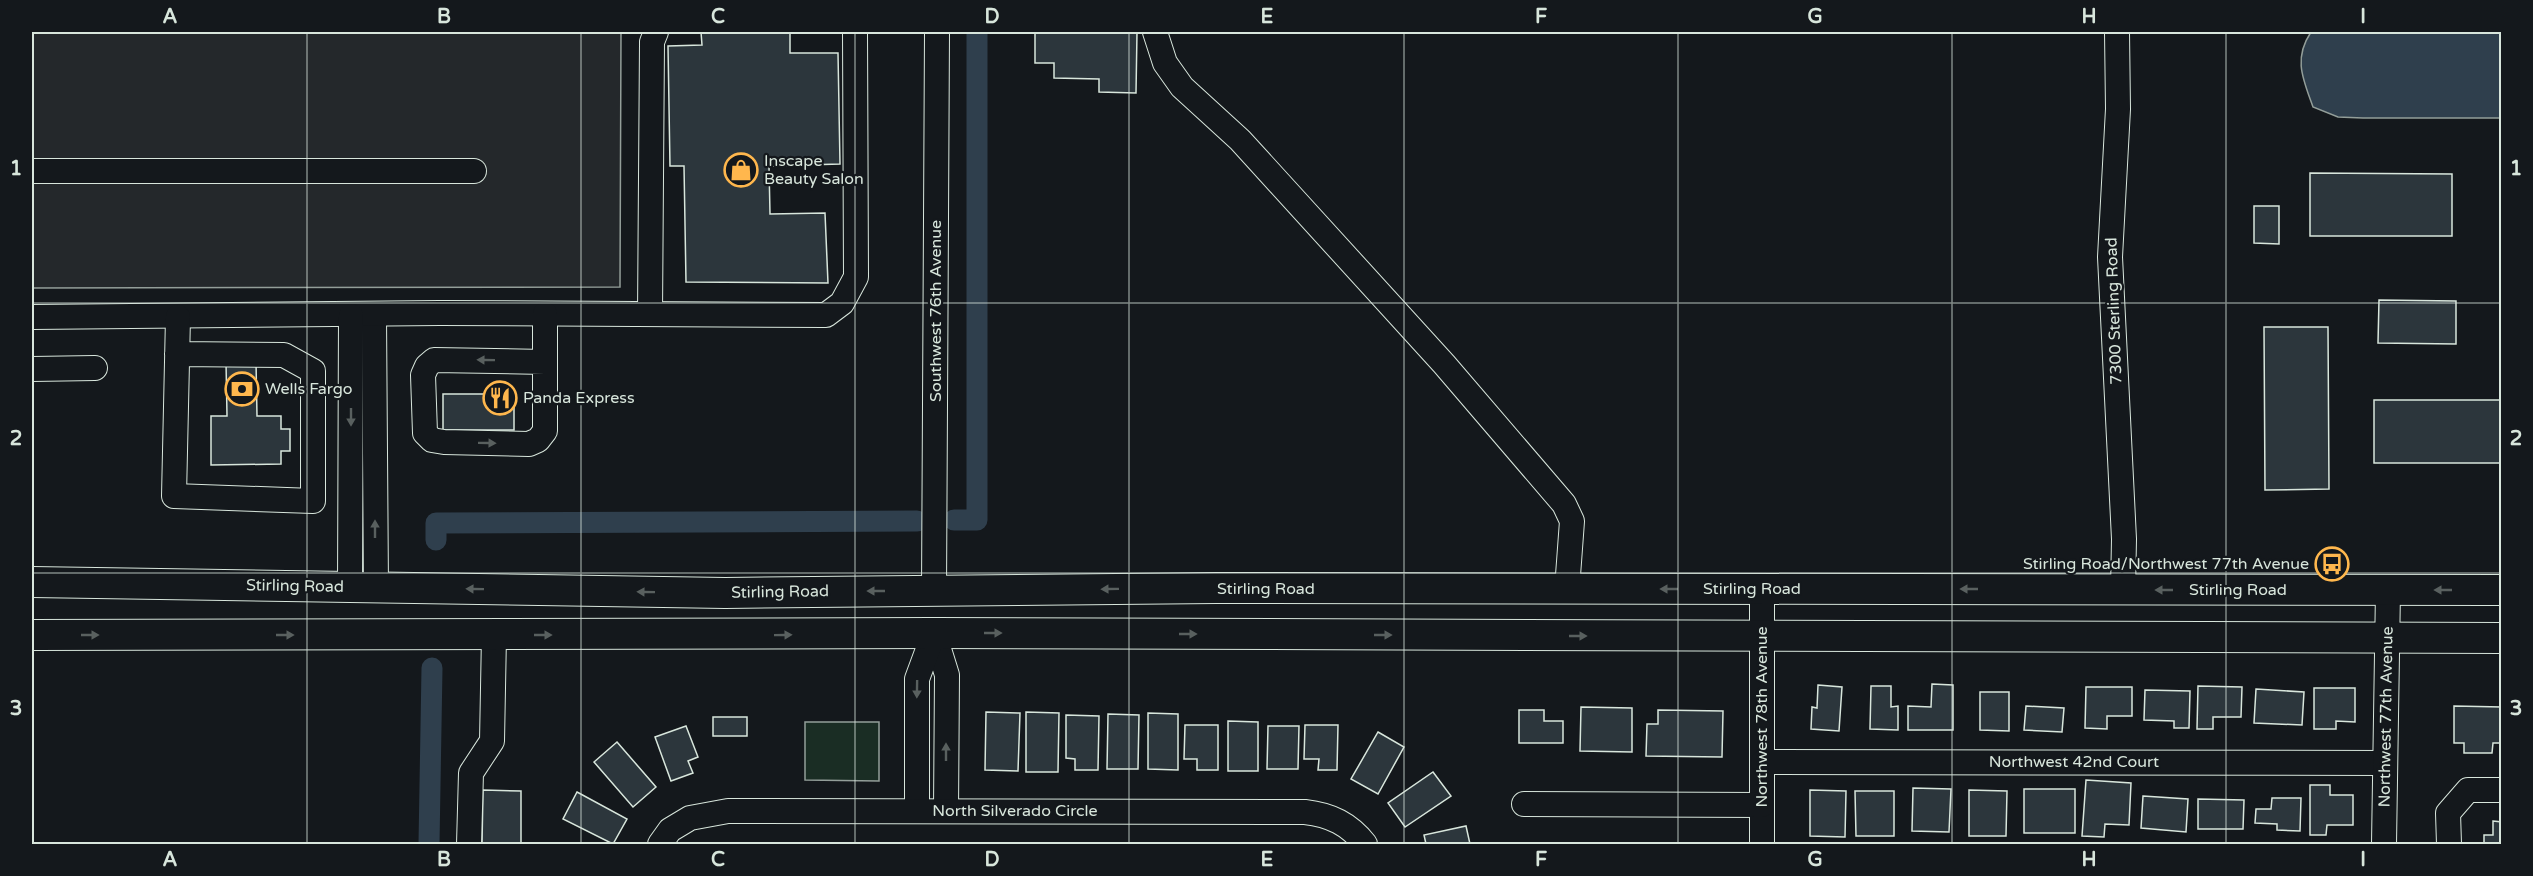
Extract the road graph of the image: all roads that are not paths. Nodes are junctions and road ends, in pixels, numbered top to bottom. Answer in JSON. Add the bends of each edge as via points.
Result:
{"nodes":[{"id":1,"x":656,"y":32,"type":"edge"},
{"id":2,"x":855,"y":32,"type":"edge"},
{"id":3,"x":937,"y":32,"type":"edge"},
{"id":4,"x":1155,"y":32,"type":"edge"},
{"id":5,"x":2117,"y":32,"type":"edge"},
{"id":6,"x":32,"y":171,"type":"edge"},
{"id":7,"x":474,"y":171,"type":"dead end"},
{"id":8,"x":545,"y":314,"type":"junction"},
{"id":9,"x":650,"y":314,"type":"junction"},
{"id":10,"x":362,"y":316,"type":"junction"},
{"id":11,"x":32,"y":317,"type":"edge"},
{"id":12,"x":178,"y":317,"type":"junction"},
{"id":13,"x":177,"y":354,"type":"junction"},
{"id":14,"x":545,"y":362,"type":"junction"},
{"id":15,"x":95,"y":368,"type":"dead end"},
{"id":16,"x":32,"y":369,"type":"edge"},
{"id":17,"x":32,"y":582,"type":"edge"},
{"id":18,"x":363,"y":587,"type":"junction"},
{"id":19,"x":1567,"y":589,"type":"junction"},
{"id":20,"x":1762,"y":589,"type":"junction"},
{"id":21,"x":555,"y":590,"type":"junction"},
{"id":22,"x":2123,"y":590,"type":"junction"},
{"id":23,"x":2388,"y":590,"type":"junction"},
{"id":24,"x":2502,"y":590,"type":"edge"},
{"id":25,"x":934,"y":591,"type":"junction"},
{"id":26,"x":992,"y":591,"type":"junction"},
{"id":27,"x":934,"y":633,"type":"junction"},
{"id":28,"x":32,"y":635,"type":"edge"},
{"id":29,"x":499,"y":635,"type":"junction"},
{"id":30,"x":1761,"y":636,"type":"junction"},
{"id":31,"x":2388,"y":638,"type":"junction"},
{"id":32,"x":2502,"y":638,"type":"edge"},
{"id":33,"x":1763,"y":762,"type":"junction"},
{"id":34,"x":2385,"y":763,"type":"junction"},
{"id":35,"x":2502,"y":790,"type":"edge"},
{"id":36,"x":1524,"y":804,"type":"dead end"},
{"id":37,"x":1762,"y":805,"type":"junction"},
{"id":38,"x":917,"y":810,"type":"junction"},
{"id":39,"x":946,"y":810,"type":"junction"},
{"id":40,"x":665,"y":837,"type":"edge"},
{"id":41,"x":1362,"y":840,"type":"edge"},
{"id":42,"x":470,"y":844,"type":"edge"},
{"id":43,"x":1762,"y":844,"type":"edge"},
{"id":44,"x":2384,"y":844,"type":"edge"},
{"id":45,"x":2449,"y":844,"type":"edge"}],
"edges":[{"from":1,"to":9,"type":"street","via":[[652,42]]},
{"from":2,"to":9,"type":"street","via":[[856,277],[843,303],[826,315]]},
{"from":3,"to":25,"type":"street","name":"Southwest 76th Avenue"},
{"from":4,"to":19,"type":"street","via":[[1165,63],[1182,87],[1240,140],[1444,364],[1564,504],[1572,521]]},
{"from":5,"to":22,"type":"street","name":"7300 Sterling Road","via":[[2118,109],[2110,256]]},
{"from":6,"to":7,"type":"street"},
{"from":8,"to":9,"type":"street"},
{"from":8,"to":10,"type":"street"},
{"from":8,"to":14,"type":"street"},
{"from":10,"to":12,"type":"street"},
{"from":10,"to":18,"type":"street"},
{"from":11,"to":12,"type":"street"},
{"from":12,"to":13,"type":"street"},
{"from":13,"to":13,"type":"street","via":[[284,355],[313,371],[314,501],[174,496]]},
{"from":14,"to":14,"type":"street","one_way":true,"via":[[434,360],[423,375],[425,433],[432,440],[444,442],[529,444],[538,440],[545,431]]},
{"from":15,"to":16,"type":"street"},
{"from":17,"to":18,"type":"main road","name":"Stirling Road"},
{"from":21,"to":18,"type":"main road","name":"Stirling Road","one_way":true},
{"from":20,"to":19,"type":"main road","name":"Stirling Road","one_way":true},
{"from":19,"to":26,"type":"main road","name":"Stirling Road","one_way":true},
{"from":22,"to":20,"type":"main road","name":"Stirling Road","one_way":true},
{"from":20,"to":30,"type":"street","name":"Northwest 78th Avenue"},
{"from":25,"to":21,"type":"main road","name":"Stirling Road","one_way":true},
{"from":21,"to":29,"type":"main road","via":[[524,609]]},
{"from":23,"to":22,"type":"main road","name":"Stirling Road","one_way":true},
{"from":24,"to":23,"type":"main road","name":"Stirling Road","one_way":true},
{"from":23,"to":31,"type":"street","name":"Northwest 77th Avenue"},
{"from":25,"to":26,"type":"main road","name":"Stirling Road"},
{"from":26,"to":27,"type":"main road","via":[[954,611]]},
{"from":29,"to":27,"type":"main road","one_way":true},
{"from":27,"to":30,"type":"main road","one_way":true},
{"from":27,"to":38,"type":"street","one_way":true,"via":[[917,679]]},
{"from":39,"to":27,"type":"street","one_way":true,"via":[[947,675]]},
{"from":28,"to":29,"type":"main road","one_way":true},
{"from":29,"to":42,"type":"street","via":[[492,741],[471,773]]},
{"from":30,"to":31,"type":"main road"},
{"from":30,"to":33,"type":"street","name":"Northwest 78th Avenue"},
{"from":31,"to":32,"type":"main road"},
{"from":31,"to":34,"type":"street","name":"Northwest 77th Avenue"},
{"from":33,"to":34,"type":"street","name":"Northwest 42nd Court"},
{"from":33,"to":37,"type":"street","name":"Northwest 78th Avenue"},
{"from":34,"to":44,"type":"street","name":"Northwest 77th Avenue"},
{"from":35,"to":45,"type":"street","via":[[2468,790],[2448,813]]},
{"from":36,"to":37,"type":"street"},
{"from":37,"to":43,"type":"street","name":"Northwest 78th Avenue"},
{"from":38,"to":39,"type":"street","name":"North Silverado Circle"},
{"from":38,"to":40,"type":"street","name":"North Silverado Circle","via":[[714,812],[690,818]]},
{"from":39,"to":41,"type":"street","name":"North Silverado Circle","via":[[1305,812],[1331,817]]}]}
